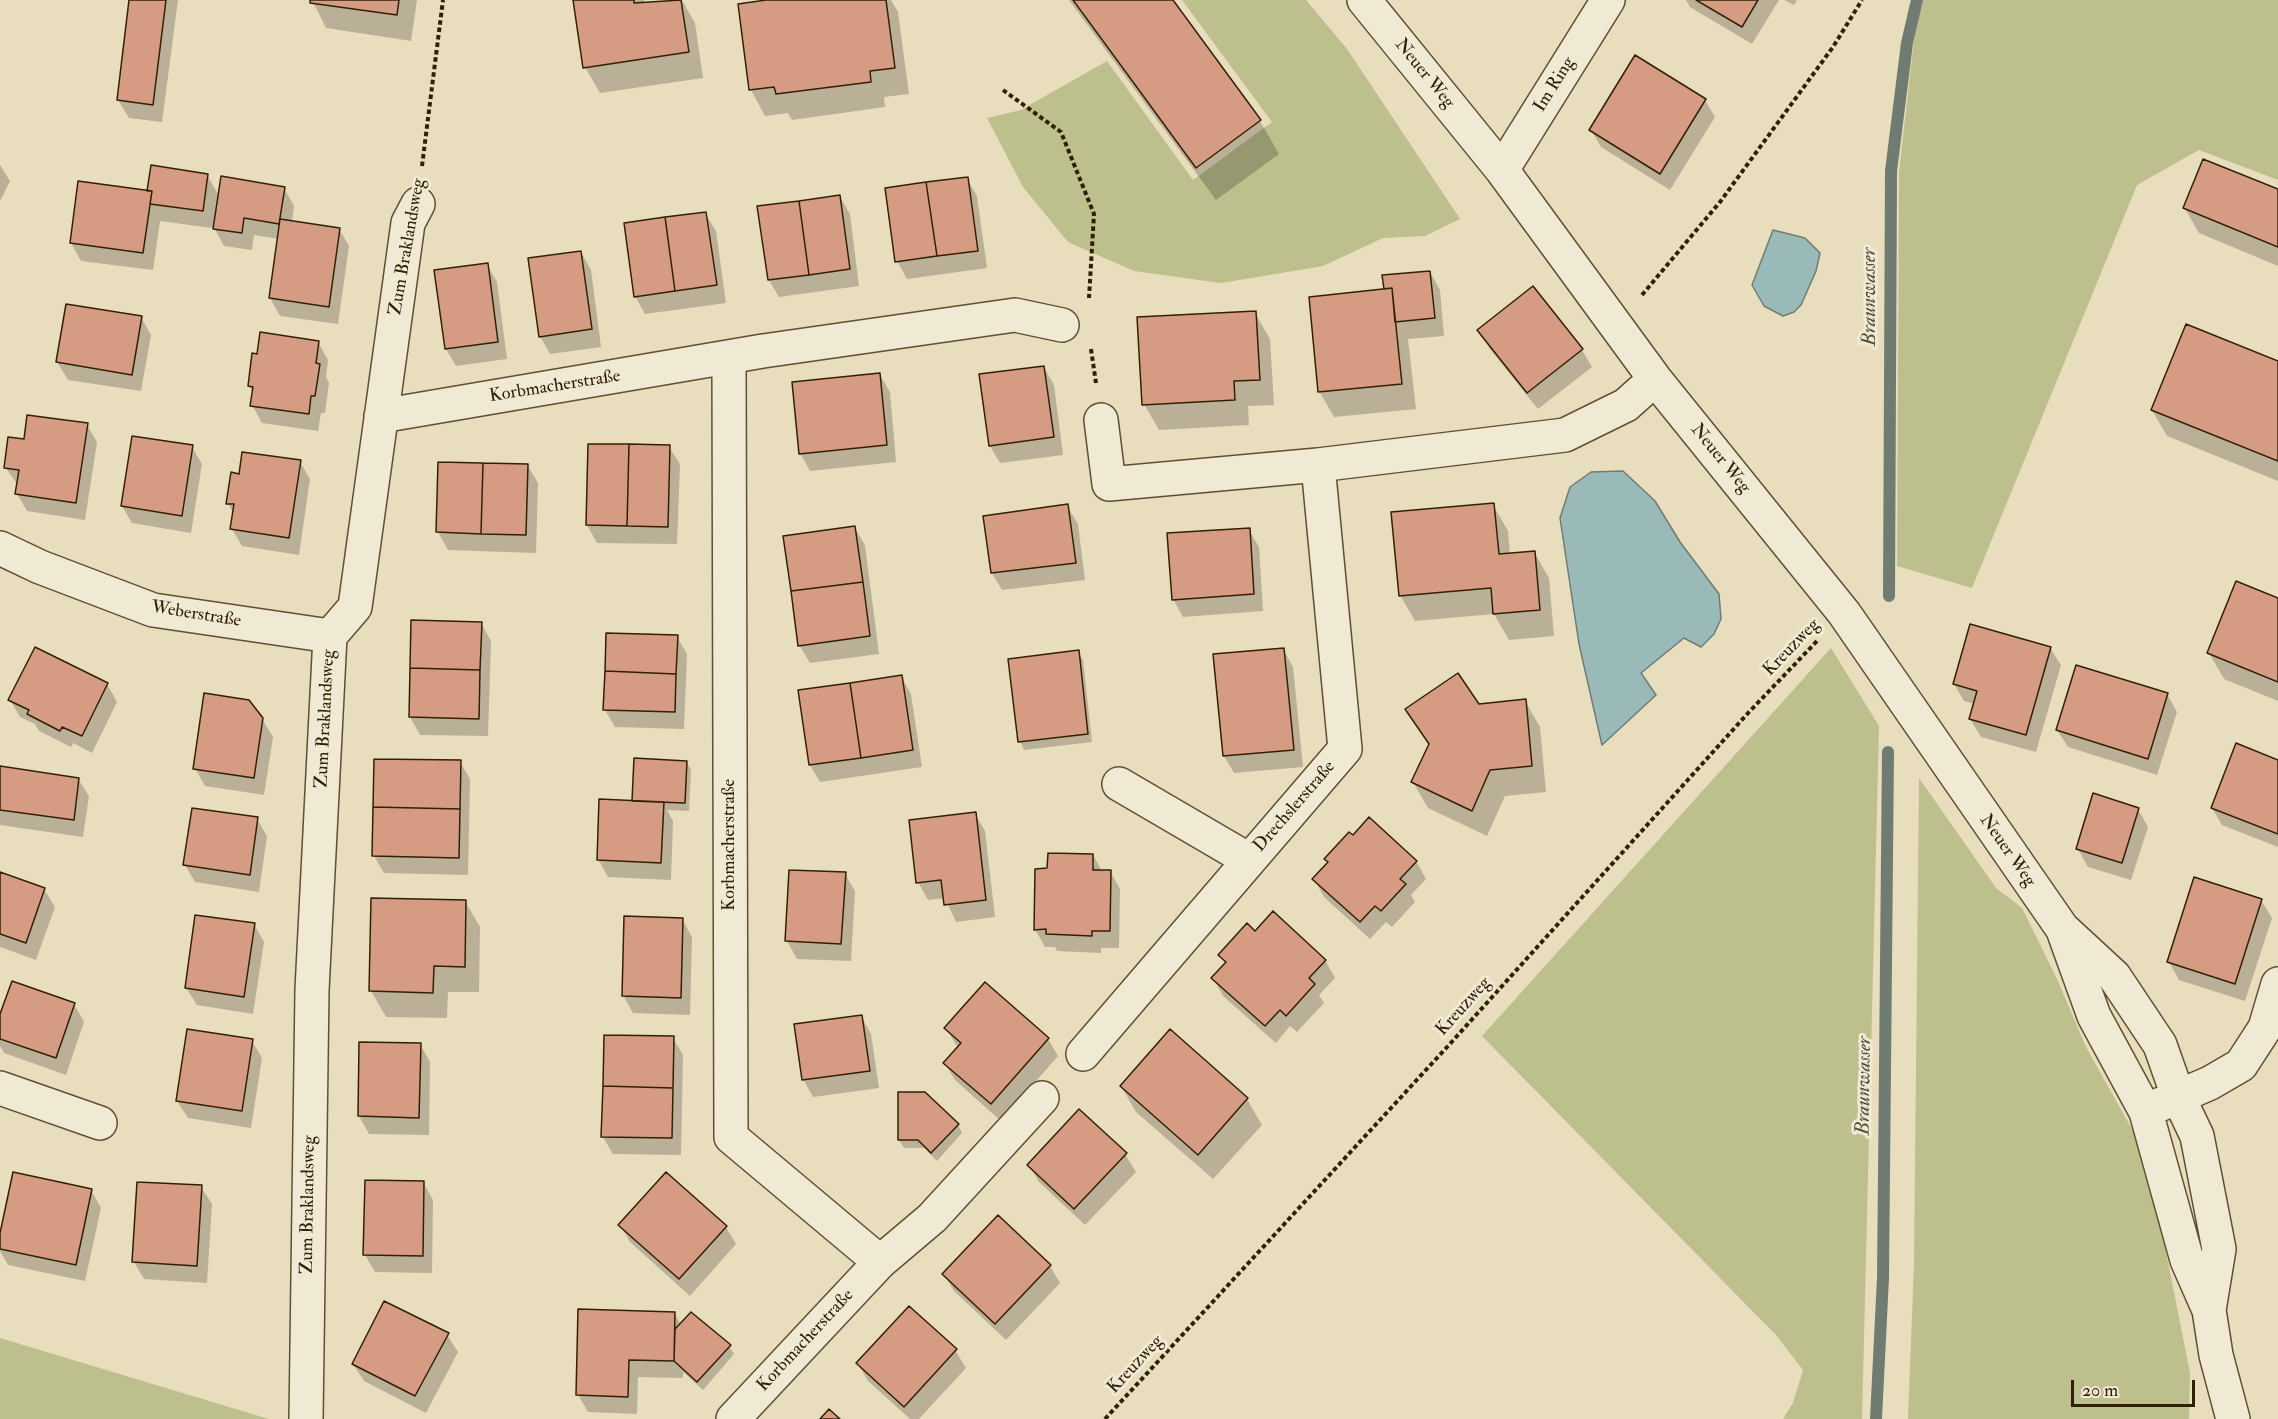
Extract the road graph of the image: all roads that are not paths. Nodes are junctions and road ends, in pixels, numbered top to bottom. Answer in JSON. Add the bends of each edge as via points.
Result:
{"nodes":[{"id":1,"x":1364,"y":0,"type":"edge"},
{"id":2,"x":1608,"y":0,"type":"edge"},
{"id":3,"x":1502,"y":170,"type":"junction"},
{"id":4,"x":418,"y":204,"type":"road end"},
{"id":5,"x":1075,"y":324,"type":"road end"},
{"id":6,"x":729,"y":359,"type":"junction"},
{"id":7,"x":1655,"y":379,"type":"junction"},
{"id":8,"x":381,"y":416,"type":"junction"},
{"id":9,"x":1101,"y":420,"type":"road end"},
{"id":10,"x":1318,"y":465,"type":"junction"},
{"id":11,"x":0,"y":548,"type":"edge"},
{"id":12,"x":330,"y":636,"type":"junction"},
{"id":13,"x":1119,"y":784,"type":"dead end"},
{"id":14,"x":1250,"y":860,"type":"junction"},
{"id":15,"x":2062,"y":928,"type":"junction"},
{"id":16,"x":2278,"y":984,"type":"edge"},
{"id":17,"x":1083,"y":1054,"type":"dead end"},
{"id":18,"x":0,"y":1088,"type":"edge"},
{"id":19,"x":2178,"y":1096,"type":"junction"},
{"id":20,"x":1042,"y":1098,"type":"dead end"},
{"id":21,"x":2146,"y":1112,"type":"junction"},
{"id":22,"x":100,"y":1123,"type":"dead end"},
{"id":23,"x":880,"y":1262,"type":"junction"},
{"id":24,"x":2209,"y":1310,"type":"junction"},
{"id":25,"x":2229,"y":1417,"type":"edge"},
{"id":26,"x":306,"y":1419,"type":"edge"},
{"id":27,"x":733,"y":1419,"type":"edge"}],
"edges":[{"from":1,"to":3,"type":"street","name":"Neuer Weg"},
{"from":2,"to":3,"type":"street","name":"Im Ring"},
{"from":3,"to":7,"type":"street","name":"Neuer Weg"},
{"from":4,"to":8,"type":"street","name":"Zum Braklandsweg","via":[[408,223]]},
{"from":5,"to":6,"type":"street","name":"Korbmacherstraße","via":[[1015,315]]},
{"from":6,"to":8,"type":"street","name":"Korbmacherstraße"},
{"from":6,"to":23,"type":"street","name":"Korbmacherstraße","via":[[731,1137]]},
{"from":7,"to":10,"type":"street","via":[[1626,405],[1565,435]]},
{"from":7,"to":15,"type":"street","name":"Neuer Weg","via":[[1844,613]]},
{"from":8,"to":12,"type":"street","name":"Zum Braklandsweg","via":[[355,607]]},
{"from":9,"to":10,"type":"street","via":[[1109,484]]},
{"from":10,"to":14,"type":"street","name":"Drechslerstraße","via":[[1345,749]]},
{"from":11,"to":12,"type":"street","name":"Weberstraße","via":[[153,610]]},
{"from":12,"to":26,"type":"street","name":"Zum Braklandsweg","via":[[312,990]]},
{"from":13,"to":14,"type":"street"},
{"from":14,"to":17,"type":"street","name":"Drechslerstraße"},
{"from":15,"to":19,"type":"street","name":"Neuer Weg","via":[[2114,976],[2160,1045]]},
{"from":15,"to":21,"type":"street","name":"Neuer Weg","via":[[2094,1016]]},
{"from":16,"to":19,"type":"street","via":[[2265,1028],[2241,1065]]},
{"from":18,"to":22,"type":"street"},
{"from":19,"to":21,"type":"street"},
{"from":19,"to":24,"type":"street","name":"Neuer Weg","via":[[2197,1136],[2218,1249]]},
{"from":20,"to":23,"type":"street","name":"Korbmacherstraße","via":[[932,1218]]},
{"from":21,"to":24,"type":"street","name":"Neuer Weg","via":[[2187,1260]]},
{"from":23,"to":27,"type":"street","name":"Korbmacherstraße"},
{"from":24,"to":25,"type":"street","name":"Neuer Weg"}]}
